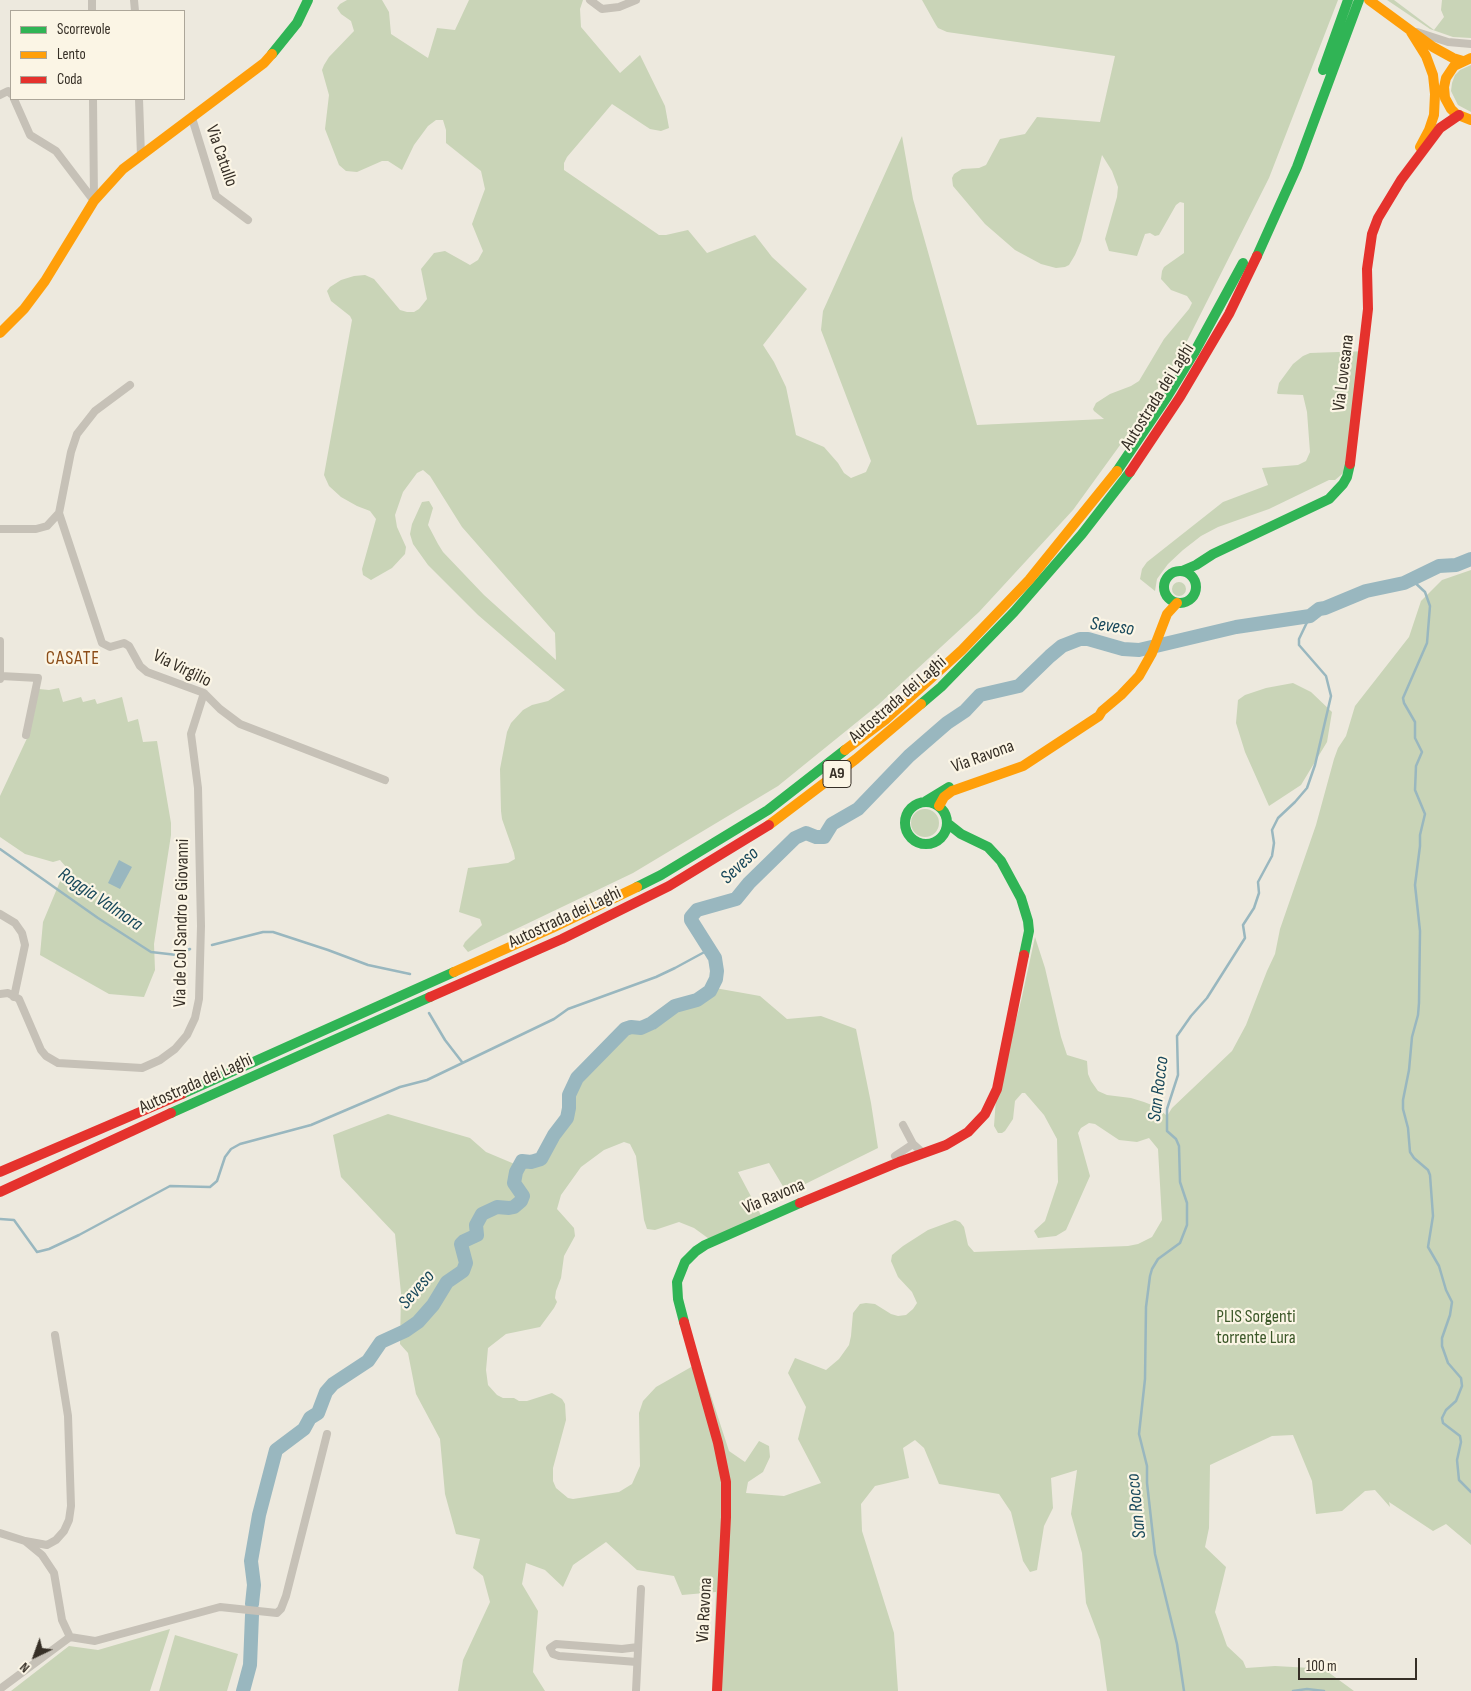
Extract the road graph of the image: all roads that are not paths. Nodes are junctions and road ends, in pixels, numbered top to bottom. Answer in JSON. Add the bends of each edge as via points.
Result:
{"nodes":[{"id":1,"x":308,"y":0,"type":"edge"},
{"id":2,"x":590,"y":0,"type":"edge"},
{"id":3,"x":636,"y":0,"type":"edge"},
{"id":4,"x":1369,"y":0,"type":"edge"},
{"id":5,"x":1352,"y":3,"type":"edge"},
{"id":6,"x":1408,"y":28,"type":"junction"},
{"id":7,"x":1471,"y":44,"type":"edge"},
{"id":8,"x":1434,"y":47,"type":"junction"},
{"id":9,"x":1467,"y":59,"type":"edge"},
{"id":10,"x":1447,"y":77,"type":"junction"},
{"id":11,"x":14,"y":100,"type":"edge"},
{"id":12,"x":93,"y":100,"type":"edge"},
{"id":13,"x":139,"y":100,"type":"edge"},
{"id":14,"x":1448,"y":103,"type":"junction"},
{"id":15,"x":1459,"y":116,"type":"junction"},
{"id":16,"x":192,"y":118,"type":"junction"},
{"id":17,"x":1471,"y":120,"type":"edge"},
{"id":18,"x":1440,"y":128,"type":"junction"},
{"id":19,"x":141,"y":156,"type":"junction"},
{"id":20,"x":1401,"y":180,"type":"junction"},
{"id":21,"x":94,"y":201,"type":"junction"},
{"id":22,"x":248,"y":220,"type":"dead end"},
{"id":23,"x":0,"y":333,"type":"edge"},
{"id":24,"x":130,"y":385,"type":"dead end"},
{"id":25,"x":59,"y":513,"type":"junction"},
{"id":26,"x":0,"y":528,"type":"edge"},
{"id":27,"x":1207,"y":558,"type":"junction"},
{"id":28,"x":1182,"y":571,"type":"junction"},
{"id":29,"x":1196,"y":582,"type":"junction"},
{"id":30,"x":1166,"y":596,"type":"junction"},
{"id":31,"x":1177,"y":603,"type":"junction"},
{"id":32,"x":1161,"y":628,"type":"junction"},
{"id":33,"x":0,"y":641,"type":"edge"},
{"id":34,"x":0,"y":677,"type":"edge"},
{"id":35,"x":204,"y":693,"type":"junction"},
{"id":36,"x":1102,"y":711,"type":"junction"},
{"id":37,"x":26,"y":736,"type":"dead end"},
{"id":38,"x":385,"y":780,"type":"dead end"},
{"id":39,"x":926,"y":801,"type":"junction"},
{"id":40,"x":939,"y":806,"type":"junction"},
{"id":41,"x":947,"y":823,"type":"junction"},
{"id":42,"x":959,"y":833,"type":"junction"},
{"id":43,"x":942,"y":836,"type":"junction"},
{"id":44,"x":0,"y":914,"type":"edge"},
{"id":45,"x":0,"y":994,"type":"edge"},
{"id":46,"x":14,"y":997,"type":"junction"},
{"id":47,"x":903,"y":1126,"type":"dead end"},
{"id":48,"x":913,"y":1144,"type":"junction"},
{"id":49,"x":923,"y":1153,"type":"junction"},
{"id":50,"x":895,"y":1156,"type":"dead end"},
{"id":51,"x":0,"y":1172,"type":"edge"},
{"id":52,"x":0,"y":1192,"type":"edge"},
{"id":53,"x":55,"y":1335,"type":"dead end"},
{"id":54,"x":327,"y":1434,"type":"dead end"},
{"id":55,"x":0,"y":1533,"type":"edge"},
{"id":56,"x":25,"y":1541,"type":"junction"},
{"id":57,"x":641,"y":1589,"type":"dead end"},
{"id":58,"x":70,"y":1637,"type":"junction"},
{"id":59,"x":584,"y":1646,"type":"junction"},
{"id":60,"x":638,"y":1647,"type":"junction"},
{"id":61,"x":583,"y":1657,"type":"junction"},
{"id":62,"x":637,"y":1662,"type":"junction"},
{"id":63,"x":0,"y":1689,"type":"edge"},
{"id":64,"x":636,"y":1691,"type":"edge"},
{"id":65,"x":717,"y":1691,"type":"edge"}],
"edges":[{"from":1,"to":16,"type":"main road","via":[[297,24],[264,63]]},
{"from":2,"to":3,"type":"street","via":[[602,9],[619,8]]},
{"from":4,"to":6,"type":"main road"},
{"from":5,"to":51,"type":"main road","name":"Autostrada dei Laghi","number":"A9","via":[[1261,225],[1229,290],[1167,397],[1095,500],[1030,580],[962,650],[885,720],[768,810],[661,875],[552,928],[244,1067]]},
{"from":5,"to":52,"type":"main road","name":"Autostrada dei Laghi","number":"A9","via":[[1297,167],[1229,314],[1180,397],[1136,464],[1082,534],[1014,612],[941,687],[856,759],[775,821],[669,886],[562,939]]},
{"from":6,"to":7,"type":"street","via":[[1448,42]]},
{"from":6,"to":8,"type":"main road"},
{"from":6,"to":20,"type":"main road","via":[[1426,56],[1435,94],[1429,130]]},
{"from":8,"to":9,"type":"main road","via":[[1453,58]]},
{"from":8,"to":10,"type":"main road","via":[[1446,65]]},
{"from":9,"to":10,"type":"main road","via":[[1454,66]]},
{"from":10,"to":14,"type":"main road","via":[[1444,87]]},
{"from":11,"to":21,"type":"street","via":[[30,135],[56,151]]},
{"from":12,"to":21,"type":"street"},
{"from":13,"to":19,"type":"street"},
{"from":14,"to":15,"type":"main road"},
{"from":14,"to":18,"type":"main road","name":"Via Lovesana"},
{"from":15,"to":17,"type":"main road"},
{"from":15,"to":18,"type":"main road","name":"Via Lovesana"},
{"from":16,"to":19,"type":"main road"},
{"from":16,"to":22,"type":"street","name":"Via Catullo","via":[[216,196]]},
{"from":18,"to":20,"type":"main road","name":"Via Lovesana"},
{"from":19,"to":21,"type":"main road","via":[[123,169]]},
{"from":20,"to":27,"type":"main road","name":"Via Lovesana","via":[[1378,218],[1369,249],[1368,309],[1347,477],[1329,498]]},
{"from":21,"to":23,"type":"main road","via":[[44,281],[24,309]]},
{"from":24,"to":25,"type":"street","via":[[95,411],[76,434]]},
{"from":25,"to":26,"type":"street","via":[[47,526],[36,529]]},
{"from":25,"to":35,"type":"street","name":"Via Virgilio","via":[[102,644],[110,647],[124,643],[147,672]]},
{"from":27,"to":28,"type":"main road","name":"Via Lovesana"},
{"from":27,"to":29,"type":"main road","via":[[1198,571]]},
{"from":28,"to":29,"type":"main road","via":[[1190,574]]},
{"from":28,"to":30,"type":"main road","via":[[1173,572],[1166,580]]},
{"from":29,"to":31,"type":"main road","via":[[1192,599]]},
{"from":30,"to":31,"type":"main road"},
{"from":30,"to":32,"type":"main road","name":"Via Ravona"},
{"from":31,"to":32,"type":"main road","name":"Via Ravona"},
{"from":32,"to":36,"type":"main road","name":"Via Ravona","via":[[1139,676]]},
{"from":33,"to":34,"type":"street"},
{"from":34,"to":37,"type":"street","via":[[38,678]]},
{"from":35,"to":38,"type":"street","name":"Via Virgilio","via":[[240,724]]},
{"from":35,"to":46,"type":"street","name":"Via de Col Sandro e Giovanni","via":[[191,734],[198,788],[201,926],[199,999],[187,1035],[167,1055],[142,1068],[58,1063],[41,1050],[22,1003]]},
{"from":36,"to":39,"type":"main road","name":"Via Ravona","via":[[1021,762],[958,783]]},
{"from":36,"to":40,"type":"main road","name":"Via Ravona","via":[[1033,760],[1012,771],[952,791]]},
{"from":39,"to":40,"type":"main road"},
{"from":39,"to":43,"type":"main road","via":[[919,802],[908,811],[906,831],[922,843],[935,842]]},
{"from":40,"to":41,"type":"main road"},
{"from":41,"to":42,"type":"main road","name":"Via Ravona"},
{"from":41,"to":43,"type":"main road"},
{"from":42,"to":43,"type":"main road"},
{"from":42,"to":49,"type":"main road","name":"Via Ravona","via":[[988,847],[1002,861],[1021,898],[1028,931],[995,1096],[985,1114],[968,1132]]},
{"from":44,"to":46,"type":"street","via":[[15,923],[25,945]]},
{"from":45,"to":46,"type":"street","via":[[8,993]]},
{"from":47,"to":48,"type":"street"},
{"from":48,"to":49,"type":"street"},
{"from":48,"to":50,"type":"street"},
{"from":49,"to":65,"type":"main road","name":"Via Ravona","via":[[779,1211],[705,1245],[685,1262],[680,1272],[678,1299],[726,1482]]},
{"from":53,"to":56,"type":"street","via":[[68,1416],[69,1520],[64,1531],[47,1545]]},
{"from":54,"to":58,"type":"street","via":[[286,1596],[277,1613],[220,1607],[95,1641]]},
{"from":55,"to":56,"type":"street"},
{"from":56,"to":58,"type":"street","via":[[42,1555],[54,1574],[62,1620]]},
{"from":57,"to":60,"type":"street"},
{"from":58,"to":63,"type":"street"},
{"from":59,"to":60,"type":"street"},
{"from":59,"to":61,"type":"street"},
{"from":59,"to":61,"type":"street","via":[[556,1644],[550,1648],[553,1654]]},
{"from":60,"to":62,"type":"street"},
{"from":61,"to":62,"type":"street"},
{"from":62,"to":64,"type":"street"}]}
